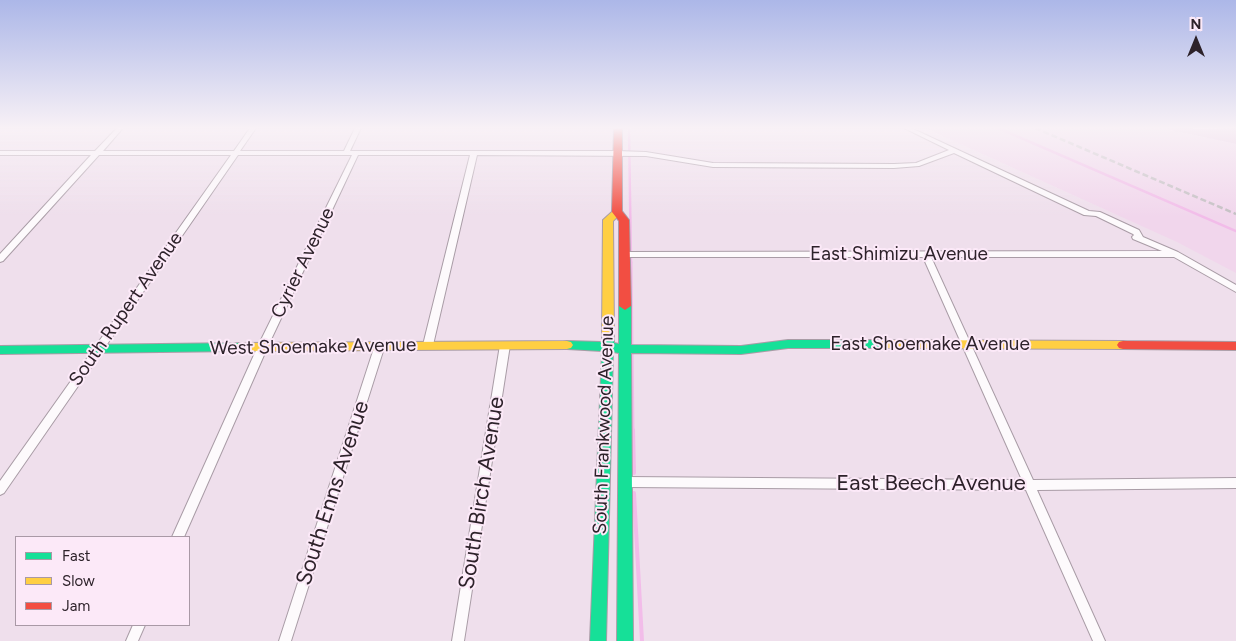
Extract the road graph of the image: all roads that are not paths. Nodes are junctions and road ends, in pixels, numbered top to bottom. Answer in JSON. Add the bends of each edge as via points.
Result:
{"nodes":[{"id":1,"x":93,"y":158,"type":"edge"},
{"id":2,"x":233,"y":158,"type":"edge"},
{"id":3,"x":349,"y":158,"type":"edge"},
{"id":4,"x":473,"y":158,"type":"edge"},
{"id":5,"x":617,"y":158,"type":"edge"},
{"id":6,"x":670,"y":158,"type":"edge"},
{"id":7,"x":935,"y":158,"type":"edge"},
{"id":8,"x":972,"y":158,"type":"edge"},
{"id":9,"x":617,"y":212,"type":"junction"},
{"id":10,"x":1087,"y":213,"type":"joint"},
{"id":11,"x":1140,"y":238,"type":"joint"},
{"id":12,"x":624,"y":254,"type":"junction"},
{"id":13,"x":926,"y":254,"type":"junction"},
{"id":14,"x":1175,"y":254,"type":"junction"},
{"id":15,"x":0,"y":260,"type":"edge"},
{"id":16,"x":1236,"y":288,"type":"edge"},
{"id":17,"x":966,"y":344,"type":"junction"},
{"id":18,"x":380,"y":345,"type":"junction"},
{"id":19,"x":505,"y":345,"type":"junction"},
{"id":20,"x":263,"y":346,"type":"junction"},
{"id":21,"x":428,"y":346,"type":"junction"},
{"id":22,"x":1236,"y":346,"type":"edge"},
{"id":23,"x":607,"y":347,"type":"junction"},
{"id":24,"x":97,"y":349,"type":"junction"},
{"id":25,"x":625,"y":349,"type":"junction"},
{"id":26,"x":0,"y":350,"type":"edge"},
{"id":27,"x":626,"y":482,"type":"junction"},
{"id":28,"x":1236,"y":483,"type":"edge"},
{"id":29,"x":1029,"y":485,"type":"junction"},
{"id":30,"x":0,"y":490,"type":"edge"},
{"id":31,"x":178,"y":536,"type":"edge"},
{"id":32,"x":140,"y":626,"type":"edge"},
{"id":33,"x":132,"y":641,"type":"edge"},
{"id":34,"x":285,"y":641,"type":"edge"},
{"id":35,"x":458,"y":641,"type":"edge"},
{"id":36,"x":598,"y":641,"type":"edge"},
{"id":37,"x":625,"y":641,"type":"edge"},
{"id":38,"x":1099,"y":641,"type":"edge"}],
"edges":[{"from":1,"to":15,"type":"street"},
{"from":2,"to":24,"type":"street","name":"South Rupert Avenue"},
{"from":3,"to":20,"type":"street","name":"Cyrier Avenue"},
{"from":4,"to":21,"type":"street"},
{"from":5,"to":9,"type":"street","name":"South Frankwood Avenue"},
{"from":6,"to":7,"type":"street","via":[[713,165],[894,166],[917,165]]},
{"from":8,"to":10,"type":"street"},
{"from":9,"to":12,"type":"street","name":"South Frankwood Avenue","via":[[624,220]]},
{"from":9,"to":23,"type":"street","name":"South Frankwood Avenue","via":[[608,220]]},
{"from":10,"to":11,"type":"street","via":[[1132,237]]},
{"from":11,"to":14,"type":"street"},
{"from":12,"to":13,"type":"street","name":"East Shimizu Avenue"},
{"from":12,"to":25,"type":"street","name":"South Frankwood Avenue"},
{"from":13,"to":14,"type":"street","name":"East Shimizu Avenue"},
{"from":13,"to":17,"type":"street"},
{"from":14,"to":16,"type":"street"},
{"from":17,"to":22,"type":"street","name":"East Shoemake Avenue"},
{"from":17,"to":25,"type":"street","name":"East Shoemake Avenue","via":[[788,344],[741,350]]},
{"from":17,"to":29,"type":"street"},
{"from":18,"to":20,"type":"street","name":"West Shoemake Avenue"},
{"from":18,"to":21,"type":"street","name":"West Shoemake Avenue"},
{"from":18,"to":34,"type":"street","name":"South Enns Avenue"},
{"from":19,"to":21,"type":"street","name":"West Shoemake Avenue"},
{"from":19,"to":23,"type":"street","name":"West Shoemake Avenue"},
{"from":19,"to":35,"type":"street","name":"South Birch Avenue"},
{"from":20,"to":24,"type":"street","name":"West Shoemake Avenue"},
{"from":20,"to":31,"type":"street","name":"Cyrier Avenue"},
{"from":23,"to":25,"type":"street","name":"West Shoemake Avenue"},
{"from":23,"to":36,"type":"street","name":"South Frankwood Avenue"},
{"from":24,"to":26,"type":"street","name":"West Shoemake Avenue"},
{"from":24,"to":30,"type":"street","name":"South Rupert Avenue"},
{"from":25,"to":27,"type":"street","name":"South Frankwood Avenue"},
{"from":27,"to":29,"type":"street","name":"East Beech Avenue"},
{"from":27,"to":37,"type":"street","name":"South Frankwood Avenue"},
{"from":28,"to":29,"type":"street","name":"East Beech Avenue"},
{"from":29,"to":38,"type":"street"},
{"from":32,"to":33,"type":"street"}]}
